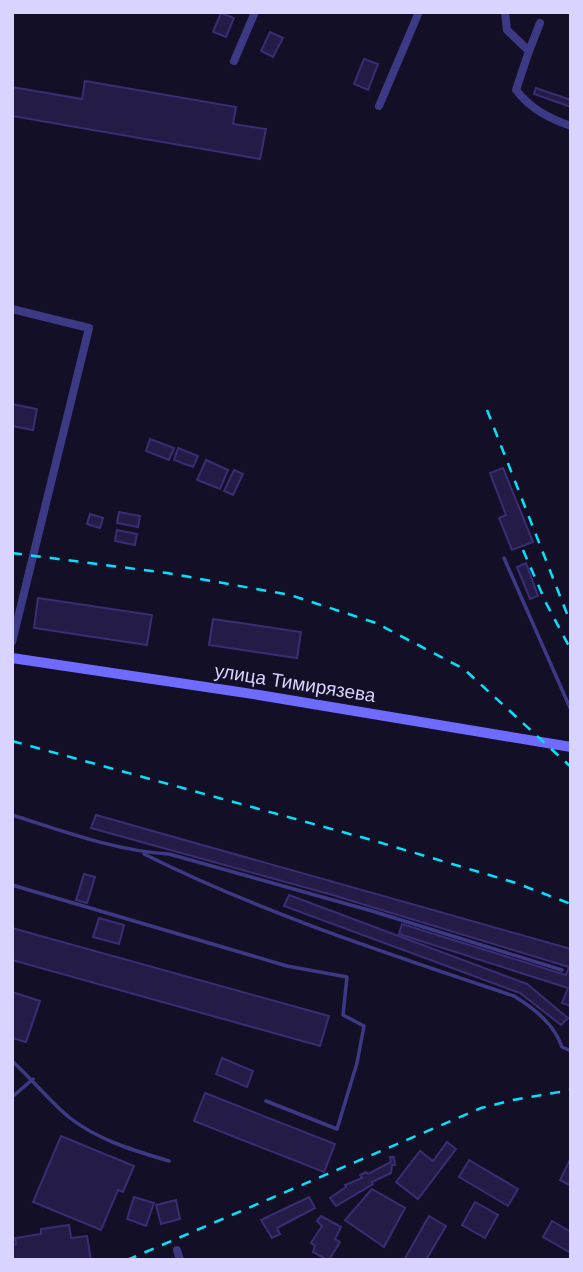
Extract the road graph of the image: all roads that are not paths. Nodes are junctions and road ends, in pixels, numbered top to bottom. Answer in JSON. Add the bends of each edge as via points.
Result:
{"nodes":[{"id":1,"x":256,"y":12,"type":"edge"},
{"id":2,"x":419,"y":12,"type":"edge"},
{"id":3,"x":505,"y":12,"type":"edge"},
{"id":4,"x":540,"y":23,"type":"dead end"},
{"id":5,"x":529,"y":51,"type":"junction"},
{"id":6,"x":234,"y":61,"type":"dead end"},
{"id":7,"x":379,"y":106,"type":"dead end"},
{"id":8,"x":571,"y":126,"type":"edge"},
{"id":9,"x":12,"y":309,"type":"edge"},
{"id":10,"x":505,"y":558,"type":"dead end"},
{"id":11,"x":12,"y":642,"type":"edge"},
{"id":12,"x":12,"y":658,"type":"edge"},
{"id":13,"x":571,"y":710,"type":"edge"},
{"id":14,"x":571,"y":747,"type":"edge"},
{"id":15,"x":12,"y":815,"type":"edge"},
{"id":16,"x":142,"y":853,"type":"junction"},
{"id":17,"x":12,"y":885,"type":"edge"},
{"id":18,"x":562,"y":970,"type":"dead end"},
{"id":19,"x":571,"y":1051,"type":"edge"},
{"id":20,"x":12,"y":1061,"type":"edge"},
{"id":21,"x":33,"y":1079,"type":"junction"},
{"id":22,"x":12,"y":1097,"type":"edge"},
{"id":23,"x":266,"y":1101,"type":"dead end"},
{"id":24,"x":169,"y":1161,"type":"dead end"},
{"id":25,"x":177,"y":1250,"type":"dead end"},
{"id":26,"x":180,"y":1260,"type":"edge"}],
"edges":[{"from":1,"to":6,"type":"street"},
{"from":2,"to":7,"type":"street"},
{"from":3,"to":5,"type":"street","via":[[507,30]]},
{"from":4,"to":5,"type":"street"},
{"from":5,"to":8,"type":"street","via":[[516,90],[546,117]]},
{"from":9,"to":11,"type":"street","via":[[89,328]]},
{"from":10,"to":13,"type":"lane"},
{"from":12,"to":14,"type":"main road","name":"улица Тимирязева"},
{"from":15,"to":16,"type":"lane"},
{"from":16,"to":18,"type":"lane","via":[[195,861]]},
{"from":16,"to":19,"type":"lane","via":[[248,901],[514,996],[532,1007],[557,1033],[562,1047]]},
{"from":17,"to":23,"type":"lane","via":[[287,966],[348,977],[342,1015],[364,1026],[337,1129]]},
{"from":20,"to":21,"type":"lane"},
{"from":21,"to":22,"type":"lane"},
{"from":21,"to":24,"type":"lane","via":[[70,1118],[121,1145]]},
{"from":25,"to":26,"type":"street"}]}
